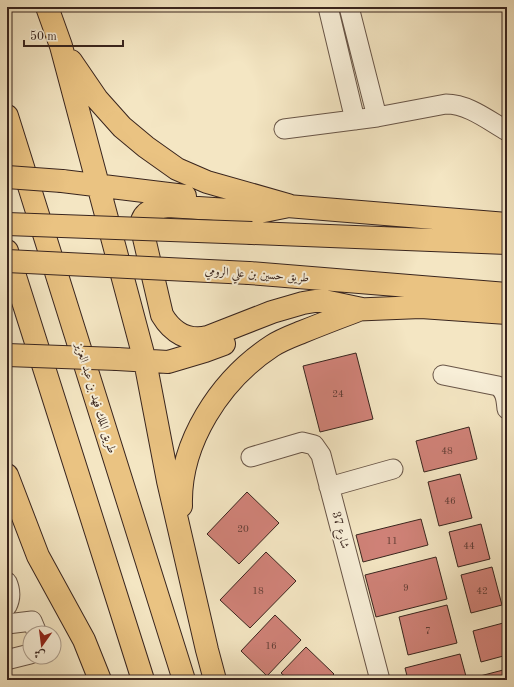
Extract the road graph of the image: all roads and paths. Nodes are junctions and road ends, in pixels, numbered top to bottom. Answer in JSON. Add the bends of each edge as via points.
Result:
{"nodes":[{"id":1,"x":47,"y":7,"type":"edge"},
{"id":2,"x":349,"y":7,"type":"edge"},
{"id":3,"x":328,"y":10,"type":"edge"},
{"id":4,"x":61,"y":46,"type":"junction"},
{"id":5,"x":7,"y":116,"type":"edge"},
{"id":6,"x":377,"y":117,"type":"junction"},
{"id":7,"x":355,"y":120,"type":"junction"},
{"id":8,"x":284,"y":129,"type":"dead end"},
{"id":9,"x":507,"y":131,"type":"edge"},
{"id":10,"x":7,"y":177,"type":"edge"},
{"id":11,"x":99,"y":186,"type":"junction"},
{"id":12,"x":289,"y":206,"type":"junction"},
{"id":13,"x":7,"y":224,"type":"edge"},
{"id":14,"x":507,"y":224,"type":"edge"},
{"id":15,"x":507,"y":244,"type":"edge"},
{"id":16,"x":7,"y":251,"type":"edge"},
{"id":17,"x":7,"y":262,"type":"edge"},
{"id":18,"x":507,"y":294,"type":"edge"},
{"id":19,"x":362,"y":309,"type":"junction"},
{"id":20,"x":507,"y":313,"type":"edge"},
{"id":21,"x":7,"y":355,"type":"edge"},
{"id":22,"x":145,"y":361,"type":"junction"},
{"id":23,"x":443,"y":376,"type":"dead end"},
{"id":24,"x":507,"y":409,"type":"edge"},
{"id":25,"x":251,"y":457,"type":"dead end"},
{"id":26,"x":393,"y":469,"type":"dead end"},
{"id":27,"x":7,"y":475,"type":"edge"},
{"id":28,"x":329,"y":487,"type":"junction"},
{"id":29,"x":7,"y":515,"type":"edge"},
{"id":30,"x":38,"y":556,"type":"junction"},
{"id":31,"x":187,"y":563,"type":"junction"},
{"id":32,"x":7,"y":582,"type":"edge"},
{"id":33,"x":7,"y":606,"type":"edge"},
{"id":34,"x":7,"y":624,"type":"edge"},
{"id":35,"x":34,"y":625,"type":"edge"},
{"id":36,"x":22,"y":656,"type":"edge"},
{"id":37,"x":7,"y":658,"type":"edge"},
{"id":38,"x":100,"y":680,"type":"edge"},
{"id":39,"x":143,"y":680,"type":"edge"},
{"id":40,"x":184,"y":680,"type":"edge"},
{"id":41,"x":216,"y":680,"type":"edge"},
{"id":42,"x":380,"y":680,"type":"edge"}],
"edges":[{"from":1,"to":4,"type":"highway"},
{"from":2,"to":3,"type":"street"},
{"from":2,"to":6,"type":"street"},
{"from":3,"to":7,"type":"street"},
{"from":4,"to":11,"type":"highway"},
{"from":4,"to":12,"type":"highway","via":[[97,99],[122,127],[146,148],[177,169],[207,182]]},
{"from":5,"to":40,"type":"highway","name":"طريق الملك فهد بن عبد العزيز"},
{"from":6,"to":7,"type":"street"},
{"from":6,"to":9,"type":"street","via":[[453,104]]},
{"from":7,"to":8,"type":"street"},
{"from":10,"to":11,"type":"highway","bridge":true},
{"from":11,"to":12,"type":"highway"},
{"from":11,"to":22,"type":"highway"},
{"from":12,"to":14,"type":"highway"},
{"from":12,"to":19,"type":"highway","via":[[259,212],[168,206],[145,214],[141,225],[162,315],[169,326],[191,338],[200,338],[303,303],[324,302]]},
{"from":13,"to":15,"type":"highway","bridge":true},
{"from":16,"to":39,"type":"highway"},
{"from":17,"to":18,"type":"highway","name":"طريق حسين بن علي الرومي","bridge":true,"via":[[249,272]]},
{"from":19,"to":20,"type":"highway","via":[[422,307]]},
{"from":19,"to":22,"type":"highway","via":[[299,315],[182,359],[168,362]]},
{"from":19,"to":31,"type":"highway","via":[[273,346],[250,362],[213,404],[195,439],[183,476],[181,512]]},
{"from":21,"to":22,"type":"highway","bridge":true},
{"from":22,"to":31,"type":"highway"},
{"from":23,"to":24,"type":"street","via":[[498,386],[505,394]]},
{"from":25,"to":28,"type":"street","name":"شارع 37","via":[[302,442],[314,445],[321,455]]},
{"from":26,"to":28,"type":"street"},
{"from":27,"to":30,"type":"highway"},
{"from":28,"to":42,"type":"street","name":"شارع 37"},
{"from":29,"to":30,"type":"highway"},
{"from":30,"to":38,"type":"highway","via":[[84,640]]},
{"from":31,"to":41,"type":"highway"},
{"from":32,"to":33,"type":"street","via":[[10,597]]},
{"from":34,"to":35,"type":"street","via":[[32,621]]},
{"from":36,"to":37,"type":"street"}]}
